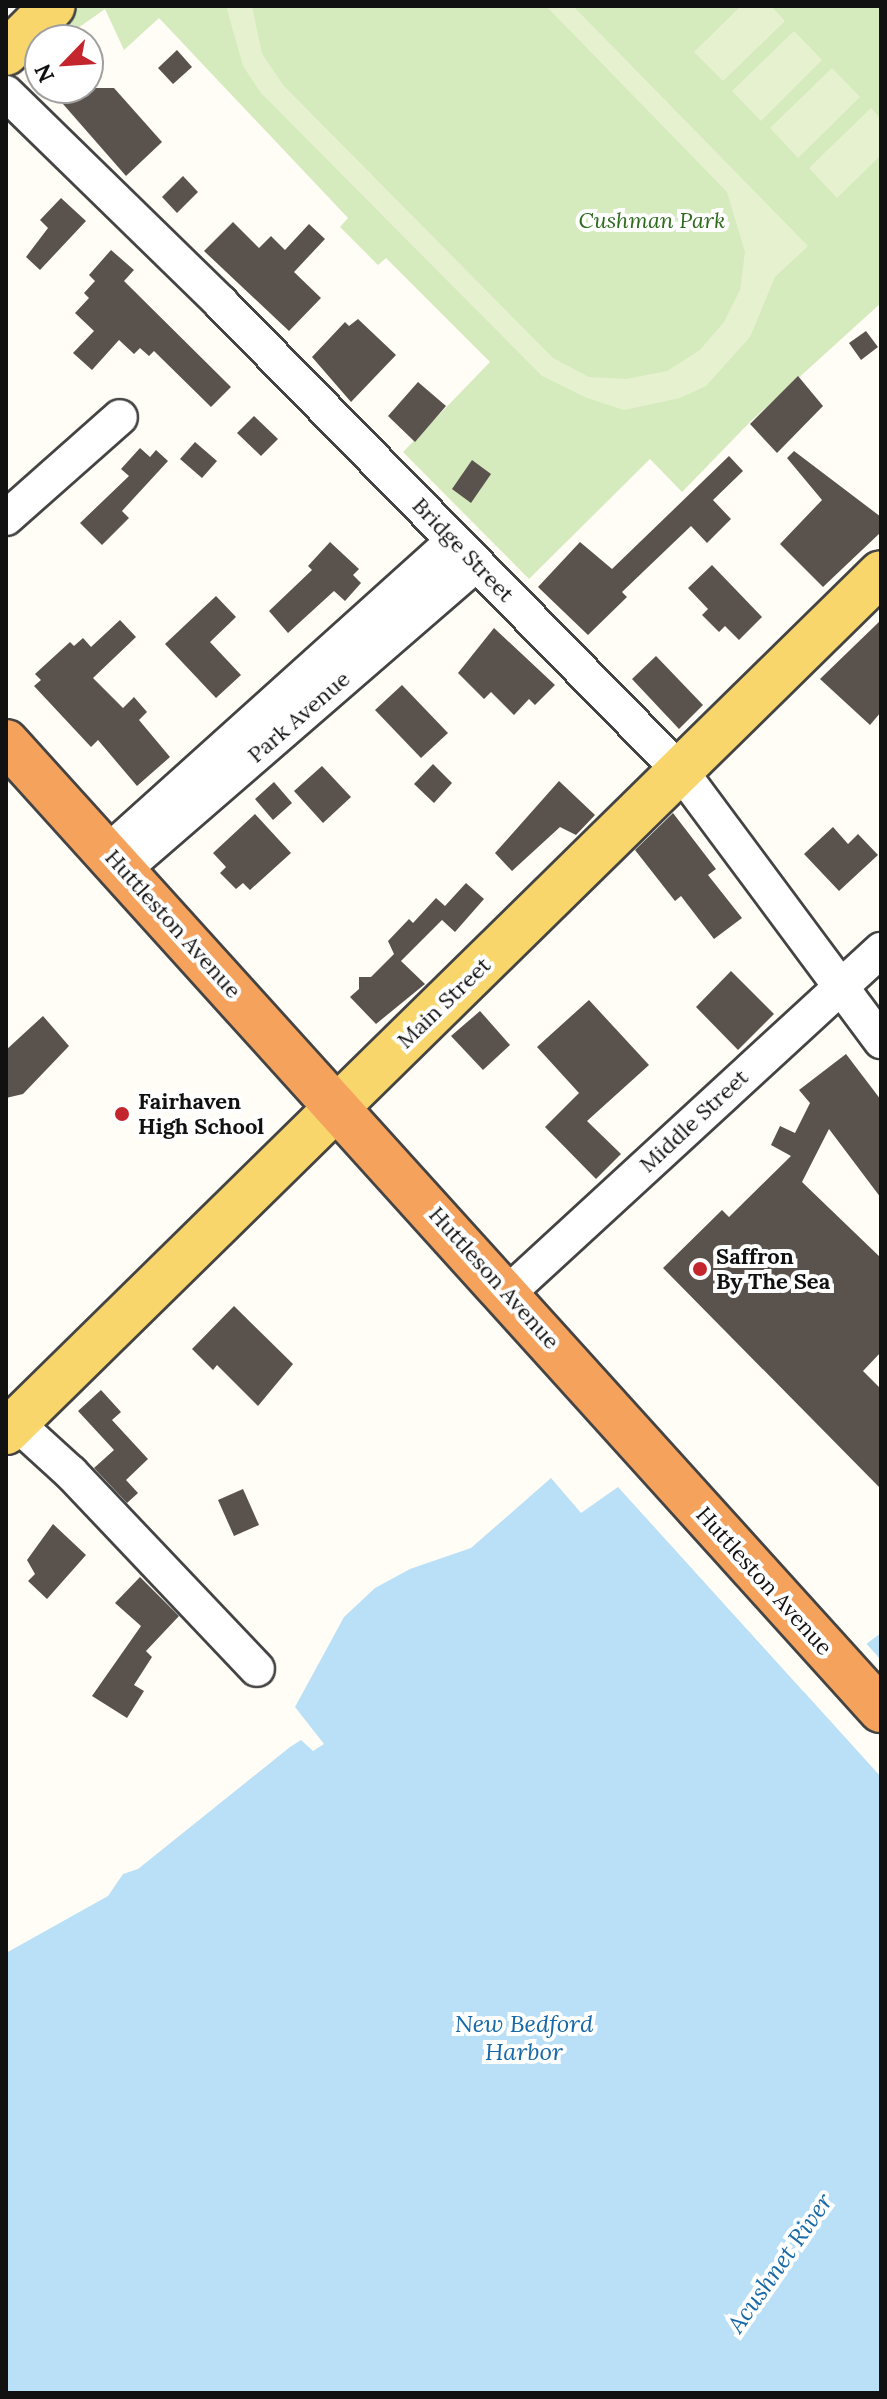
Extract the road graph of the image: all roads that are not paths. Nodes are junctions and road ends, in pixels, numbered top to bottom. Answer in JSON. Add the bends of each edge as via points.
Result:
{"nodes":[{"id":1,"x":53,"y":6,"type":"edge"},
{"id":2,"x":6,"y":53,"type":"edge"},
{"id":3,"x":6,"y":93,"type":"edge"},
{"id":4,"x":120,"y":417,"type":"dead end"},
{"id":5,"x":6,"y":518,"type":"edge"},
{"id":6,"x":464,"y":553,"type":"junction"},
{"id":7,"x":881,"y":573,"type":"edge"},
{"id":8,"x":6,"y":742,"type":"edge"},
{"id":9,"x":682,"y":773,"type":"junction"},
{"id":10,"x":115,"y":861,"type":"junction"},
{"id":11,"x":881,"y":950,"type":"edge"},
{"id":12,"x":840,"y":985,"type":"junction"},
{"id":13,"x":881,"y":1041,"type":"edge"},
{"id":14,"x":339,"y":1107,"type":"junction"},
{"id":15,"x":508,"y":1293,"type":"junction"},
{"id":16,"x":11,"y":1427,"type":"edge"},
{"id":17,"x":647,"y":1451,"type":"joint"},
{"id":18,"x":257,"y":1669,"type":"dead end"},
{"id":19,"x":881,"y":1710,"type":"edge"}],
"edges":[{"from":1,"to":2,"type":"main road"},
{"from":3,"to":6,"type":"street","name":"Bridge Street","via":[[221,303]]},
{"from":4,"to":5,"type":"street"},
{"from":6,"to":9,"type":"street","name":"Bridge Street"},
{"from":6,"to":10,"type":"street","name":"Park Avenue"},
{"from":7,"to":9,"type":"main road","name":"Main Street"},
{"from":8,"to":10,"type":"highway","name":"Huttleston Avenue"},
{"from":9,"to":12,"type":"street","name":"Bridge Street"},
{"from":9,"to":14,"type":"main road","name":"Main Street"},
{"from":10,"to":14,"type":"highway","name":"Huttleston Avenue"},
{"from":11,"to":12,"type":"street","name":"Middle Street"},
{"from":12,"to":13,"type":"street","name":"Bridge Street"},
{"from":12,"to":15,"type":"street","name":"Middle Street"},
{"from":14,"to":15,"type":"highway","name":"Huttleson Avenue"},
{"from":14,"to":16,"type":"main road","name":"Main Street"},
{"from":15,"to":17,"type":"highway","name":"Huttleson Avenue"},
{"from":16,"to":18,"type":"street"},
{"from":17,"to":19,"type":"highway","name":"Huttleston Avenue"}]}
